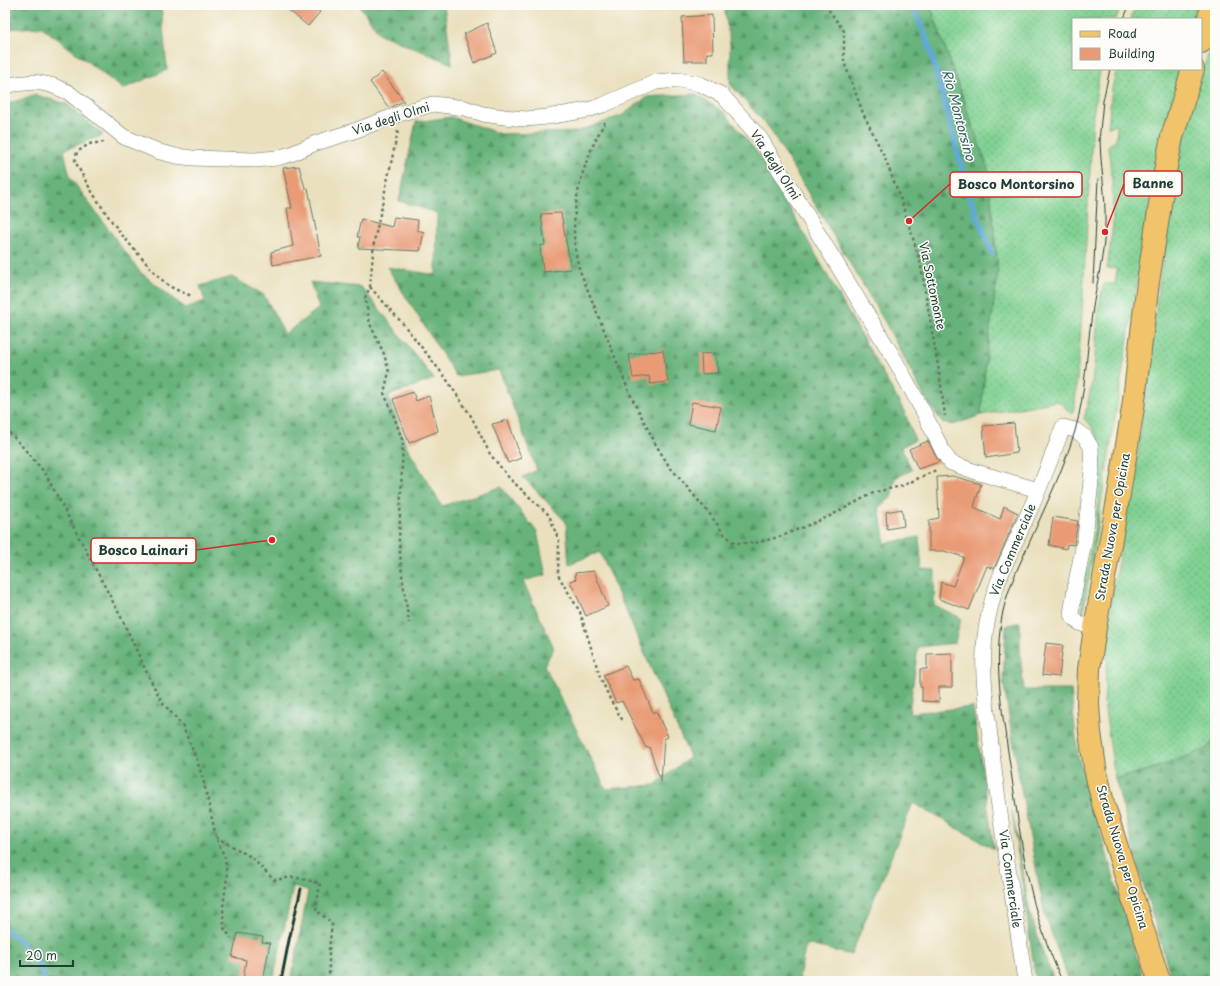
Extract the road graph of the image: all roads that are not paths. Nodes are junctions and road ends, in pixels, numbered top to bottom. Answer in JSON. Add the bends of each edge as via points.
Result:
{"nodes":[{"id":1,"x":1213,"y":5,"type":"edge"},
{"id":2,"x":1202,"y":39,"type":"edge"},
{"id":3,"x":1193,"y":70,"type":"edge"},
{"id":4,"x":5,"y":86,"type":"edge"},
{"id":5,"x":1038,"y":490,"type":"junction"},
{"id":6,"x":1095,"y":628,"type":"junction"},
{"id":7,"x":1026,"y":981,"type":"edge"},
{"id":8,"x":1159,"y":981,"type":"edge"}],
"edges":[{"from":1,"to":2,"type":"main road"},
{"from":3,"to":6,"type":"main road","name":"Strada Nuova per Opicina","via":[[1172,137],[1165,173],[1130,424]]},
{"from":4,"to":5,"type":"street","name":"Via degli Olmi","via":[[35,82],[68,92],[124,137],[148,148],[176,156],[256,160],[291,154],[316,143],[433,104],[465,108],[504,118],[540,118],[588,110],[656,82],[678,80],[700,84],[722,95],[760,138],[902,372],[942,452],[951,463]]},
{"from":5,"to":6,"type":"street","name":"Via Commerciale","via":[[1063,427],[1075,430],[1085,437],[1090,447],[1092,471],[1087,524],[1071,614],[1080,624]]},
{"from":5,"to":7,"type":"street","name":"Via Commerciale","via":[[995,591],[988,618],[984,659],[994,772]]},
{"from":6,"to":8,"type":"main road","name":"Strada Nuova per Opicina","via":[[1088,704],[1095,768],[1103,803]]}]}
